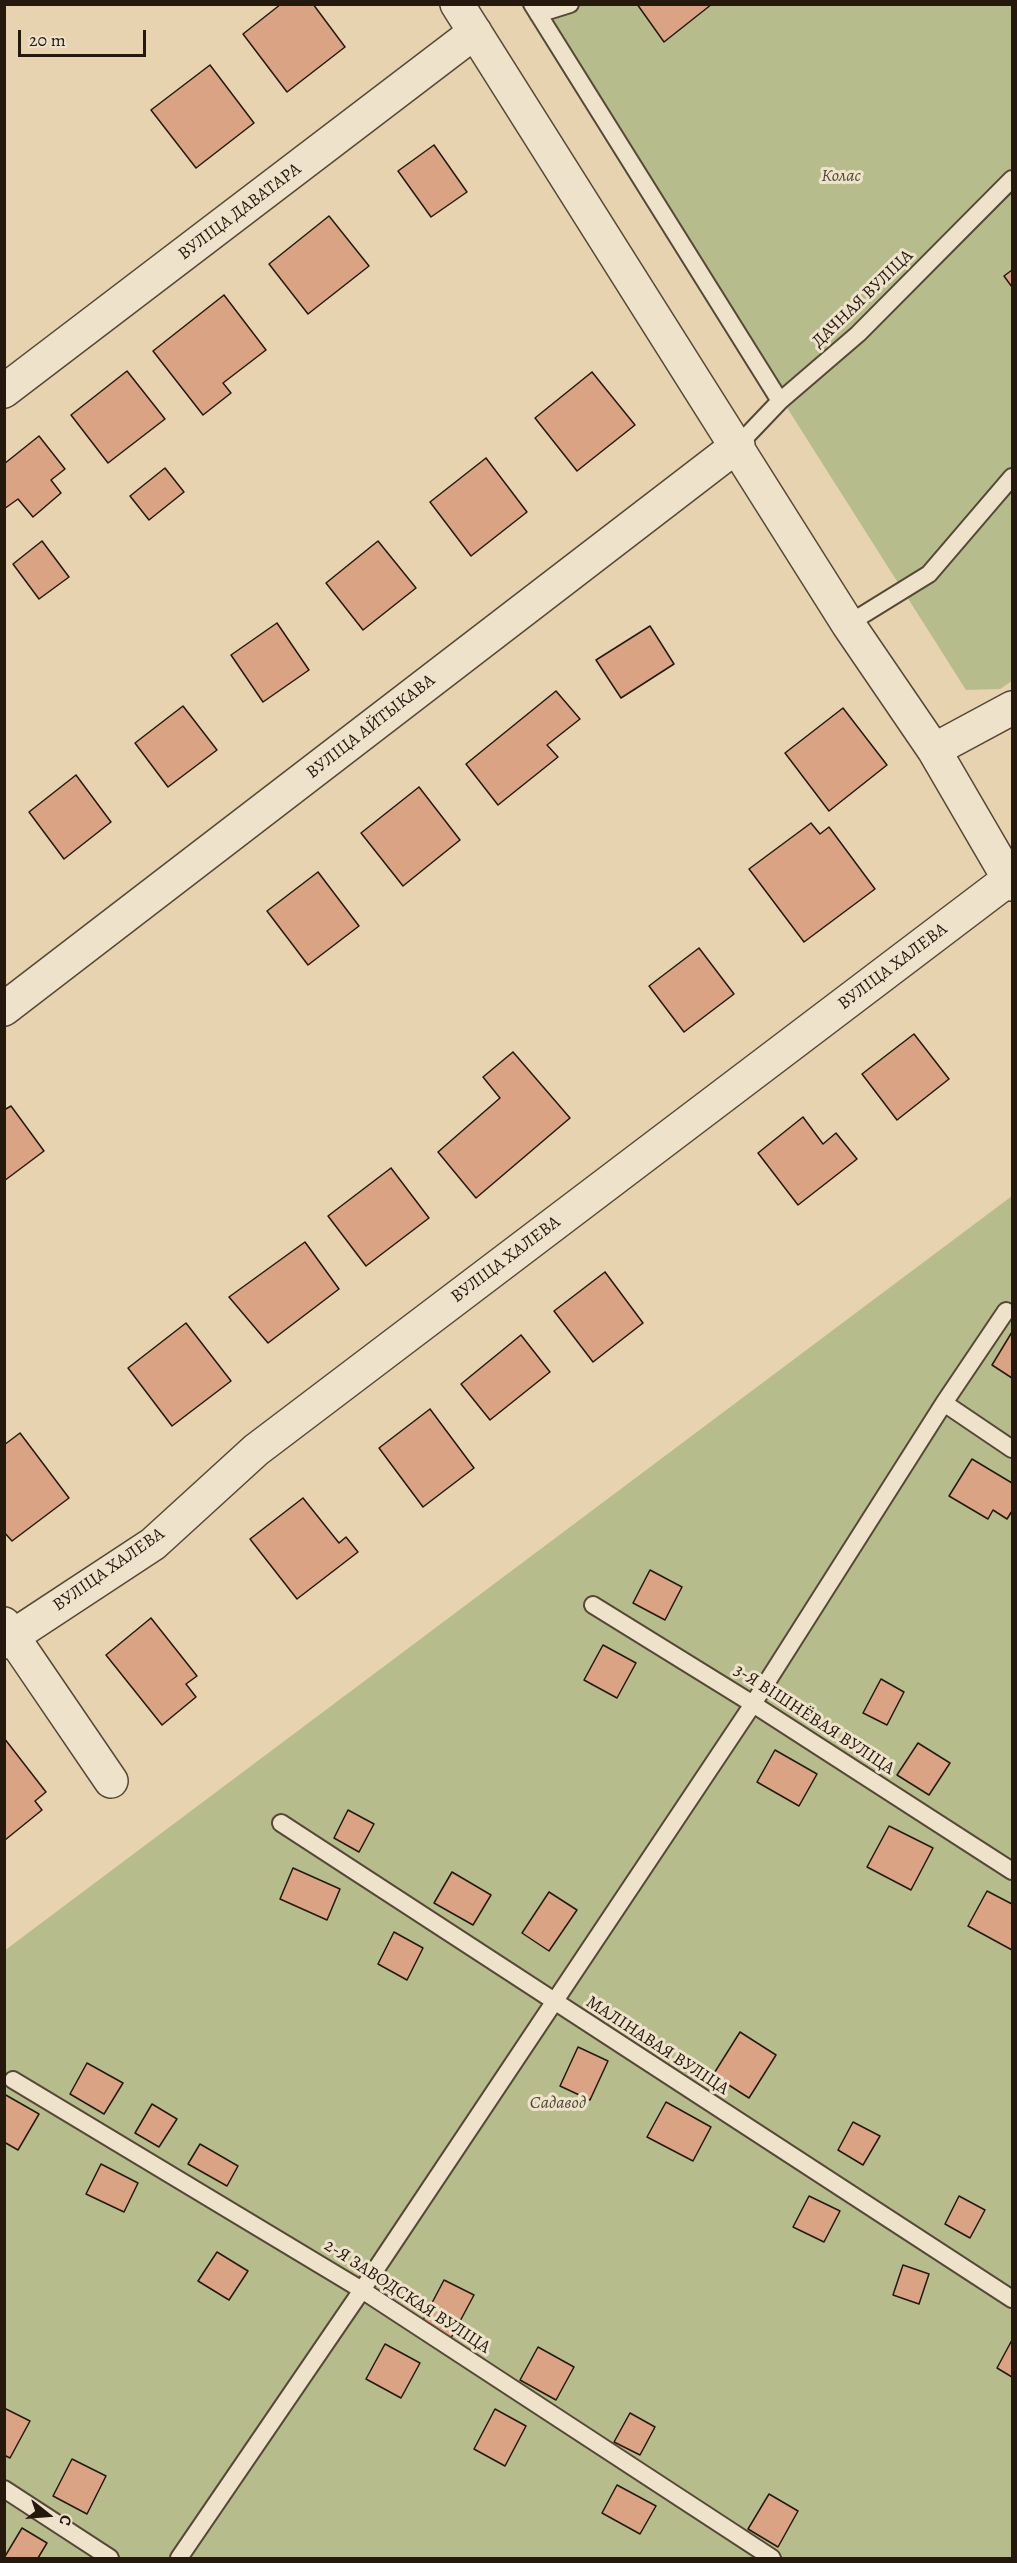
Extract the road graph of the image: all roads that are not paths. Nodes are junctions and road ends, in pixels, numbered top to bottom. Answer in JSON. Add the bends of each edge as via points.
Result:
{"nodes":[{"id":1,"x":457,"y":4,"type":"edge"},
{"id":2,"x":570,"y":4,"type":"edge"},
{"id":3,"x":535,"y":9,"type":"edge"},
{"id":4,"x":476,"y":32,"type":"junction"},
{"id":5,"x":1012,"y":179,"type":"edge"},
{"id":6,"x":4,"y":392,"type":"edge"},
{"id":7,"x":780,"y":400,"type":"junction"},
{"id":8,"x":738,"y":445,"type":"junction"},
{"id":9,"x":1012,"y":477,"type":"edge"},
{"id":10,"x":848,"y":624,"type":"junction"},
{"id":11,"x":1012,"y":708,"type":"edge"},
{"id":12,"x":934,"y":750,"type":"junction"},
{"id":13,"x":1011,"y":881,"type":"edge"},
{"id":14,"x":4,"y":1009,"type":"edge"},
{"id":15,"x":1006,"y":1311,"type":"dead end"},
{"id":16,"x":944,"y":1403,"type":"junction"},
{"id":17,"x":1012,"y":1449,"type":"edge"},
{"id":18,"x":593,"y":1605,"type":"dead end"},
{"id":19,"x":7,"y":1634,"type":"edge"},
{"id":20,"x":753,"y":1704,"type":"junction"},
{"id":21,"x":111,"y":1781,"type":"dead end"},
{"id":22,"x":281,"y":1823,"type":"dead end"},
{"id":23,"x":1012,"y":1871,"type":"edge"},
{"id":24,"x":554,"y":2002,"type":"junction"},
{"id":25,"x":13,"y":2080,"type":"dead end"},
{"id":26,"x":362,"y":2289,"type":"junction"},
{"id":27,"x":1012,"y":2299,"type":"edge"},
{"id":28,"x":4,"y":2489,"type":"edge"},
{"id":29,"x":110,"y":2559,"type":"edge"},
{"id":30,"x":179,"y":2559,"type":"edge"},
{"id":31,"x":772,"y":2559,"type":"edge"}],
"edges":[{"from":1,"to":4,"type":"street"},
{"from":2,"to":3,"type":"lane"},
{"from":3,"to":7,"type":"lane"},
{"from":4,"to":6,"type":"street","name":"ВУЛІЦА ДАВАТАРА"},
{"from":4,"to":8,"type":"street"},
{"from":5,"to":7,"type":"lane","name":"ДАЧНАЯ ВУЛІЦА","via":[[858,334]]},
{"from":7,"to":8,"type":"lane","name":"ДАЧНАЯ ВУЛІЦА"},
{"from":8,"to":10,"type":"street"},
{"from":8,"to":14,"type":"street","name":"ВУЛІЦА АЙТЫКАВА"},
{"from":9,"to":10,"type":"lane","via":[[929,574]]},
{"from":10,"to":12,"type":"street"},
{"from":11,"to":12,"type":"street"},
{"from":12,"to":13,"type":"street"},
{"from":13,"to":19,"type":"street","name":"ВУЛІЦА ХАЛЕВА","via":[[256,1450],[153,1544]]},
{"from":15,"to":16,"type":"lane"},
{"from":16,"to":17,"type":"lane"},
{"from":16,"to":20,"type":"lane"},
{"from":18,"to":20,"type":"lane","name":"3-Я ВІШНЁВАЯ ВУЛІЦА"},
{"from":19,"to":21,"type":"street"},
{"from":20,"to":23,"type":"lane","name":"3-Я ВІШНЁВАЯ ВУЛІЦА"},
{"from":20,"to":24,"type":"lane"},
{"from":22,"to":24,"type":"lane","name":"МАЛІНАВАЯ ВУЛІЦА"},
{"from":24,"to":26,"type":"lane"},
{"from":24,"to":27,"type":"lane","name":"МАЛІНАВАЯ ВУЛІЦА"},
{"from":25,"to":26,"type":"lane","name":"2-Я ЗАВОДСКАЯ ВУЛІЦА"},
{"from":26,"to":30,"type":"lane"},
{"from":26,"to":31,"type":"lane","name":"2-Я ЗАВОДСКАЯ ВУЛІЦА"},
{"from":28,"to":29,"type":"lane"}]}
